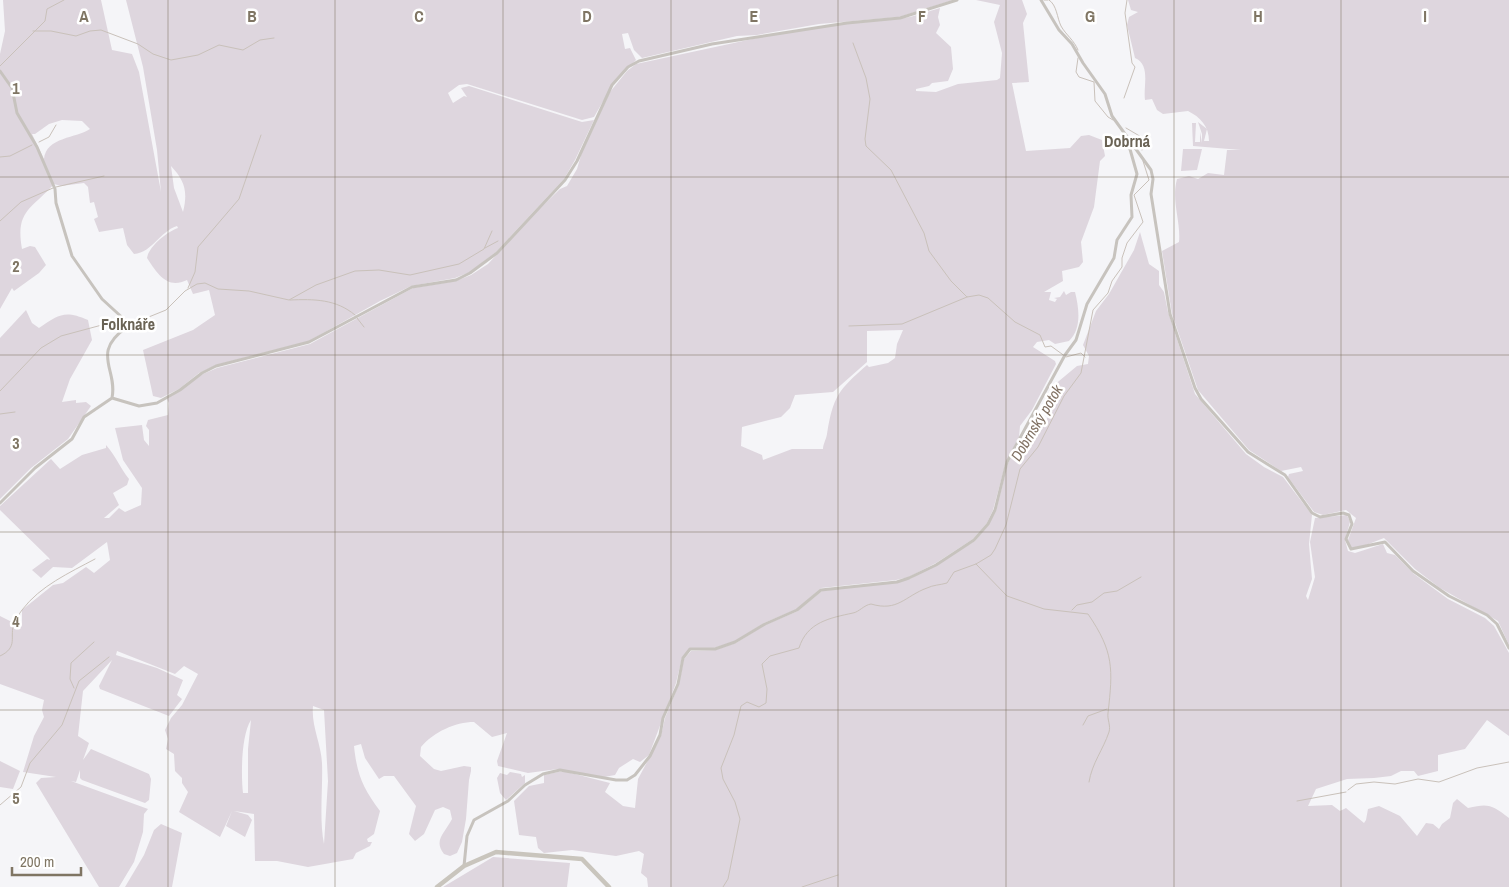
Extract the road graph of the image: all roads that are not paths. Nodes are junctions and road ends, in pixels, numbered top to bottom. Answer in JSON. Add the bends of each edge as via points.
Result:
{"nodes":[{"id":1,"x":957,"y":0,"type":"edge"},
{"id":2,"x":1041,"y":0,"type":"edge"},
{"id":3,"x":0,"y":71,"type":"edge"},
{"id":4,"x":1126,"y":135,"type":"junction"},
{"id":5,"x":112,"y":398,"type":"junction"},
{"id":6,"x":0,"y":503,"type":"edge"},
{"id":7,"x":1509,"y":648,"type":"edge"},
{"id":8,"x":464,"y":866,"type":"junction"},
{"id":9,"x":437,"y":887,"type":"edge"},
{"id":10,"x":609,"y":887,"type":"edge"}],
"edges":[{"from":1,"to":5,"type":"street","via":[[900,18],[712,44],[639,61],[628,67],[612,85],[577,162],[565,180],[497,253],[470,274],[456,280],[412,287],[309,342],[216,366],[157,403],[139,406]]},
{"from":2,"to":4,"type":"street","via":[[1105,94],[1112,116]]},
{"from":3,"to":5,"type":"street","via":[[12,88],[17,113],[37,147],[55,189],[72,256],[102,299],[126,321],[127,327],[110,343],[107,360]]},
{"from":4,"to":7,"type":"street","via":[[1151,170],[1151,194],[1170,314],[1201,399],[1248,452],[1284,475],[1312,513],[1320,517],[1348,515],[1352,524],[1346,539],[1351,549],[1385,542],[1413,571],[1449,596],[1487,615],[1497,624]]},
{"from":4,"to":8,"type":"street","via":[[1136,174],[1131,195],[1132,217],[1117,240],[1114,258],[1087,304],[1076,340],[1065,354],[1007,462],[994,510],[981,534],[936,565],[909,578],[821,590],[798,610],[735,642],[715,649],[690,649],[683,658],[678,684],[663,718],[660,735],[650,756],[635,775],[627,780],[616,780],[560,770],[535,778],[508,800],[474,820]]},
{"from":5,"to":6,"type":"street","via":[[84,417],[72,439],[35,468]]},
{"from":8,"to":9,"type":"main road"},
{"from":8,"to":10,"type":"main road","via":[[496,852],[573,857],[586,861]]}]}
